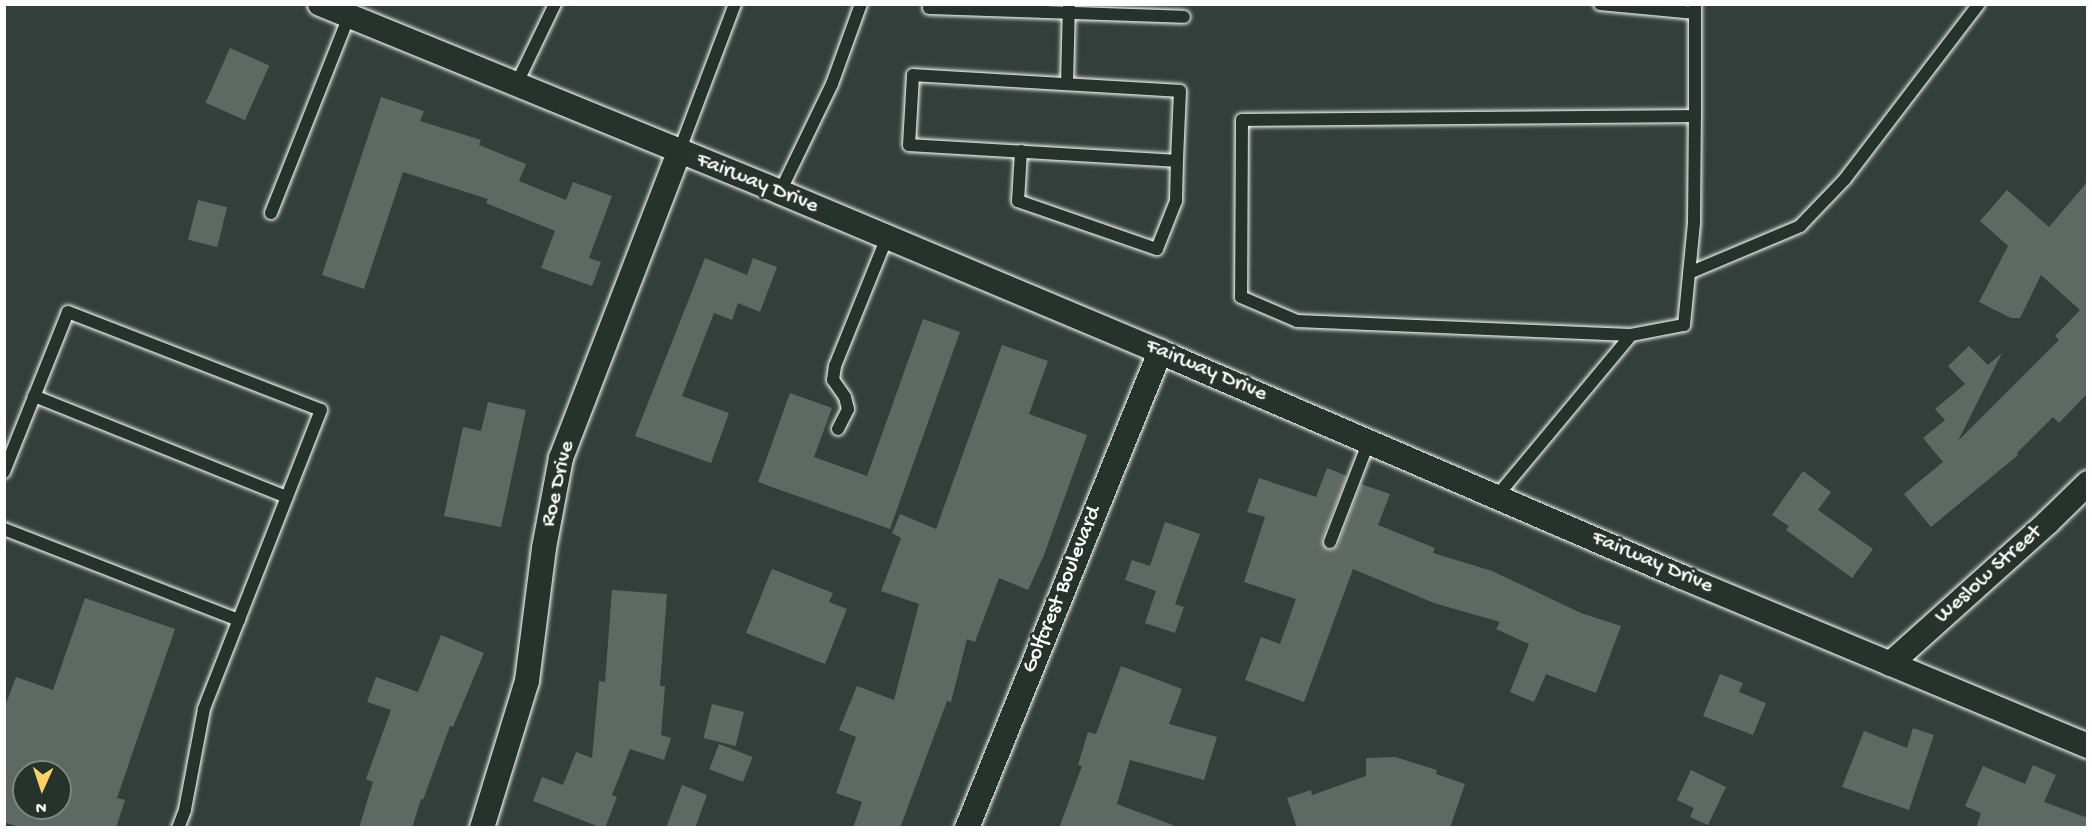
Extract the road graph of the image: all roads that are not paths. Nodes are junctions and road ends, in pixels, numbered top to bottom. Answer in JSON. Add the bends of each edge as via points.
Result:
{"nodes":[{"id":1,"x":320,"y":4,"type":"edge"},
{"id":2,"x":555,"y":4,"type":"edge"},
{"id":3,"x":735,"y":4,"type":"edge"},
{"id":4,"x":861,"y":4,"type":"edge"},
{"id":5,"x":1600,"y":4,"type":"edge"},
{"id":6,"x":1979,"y":4,"type":"edge"},
{"id":7,"x":929,"y":8,"type":"dead end"},
{"id":8,"x":1069,"y":9,"type":"edge"},
{"id":9,"x":1695,"y":9,"type":"edge"},
{"id":10,"x":349,"y":16,"type":"junction"},
{"id":11,"x":1184,"y":17,"type":"dead end"},
{"id":12,"x":1067,"y":84,"type":"junction"},
{"id":13,"x":516,"y":85,"type":"junction"},
{"id":14,"x":1695,"y":116,"type":"junction"},
{"id":15,"x":1021,"y":151,"type":"junction"},
{"id":16,"x":679,"y":152,"type":"junction"},
{"id":17,"x":1178,"y":161,"type":"junction"},
{"id":18,"x":780,"y":192,"type":"junction"},
{"id":19,"x":271,"y":213,"type":"dead end"},
{"id":20,"x":887,"y":237,"type":"junction"},
{"id":21,"x":1689,"y":273,"type":"junction"},
{"id":22,"x":1631,"y":335,"type":"junction"},
{"id":23,"x":1160,"y":352,"type":"junction"},
{"id":24,"x":34,"y":396,"type":"junction"},
{"id":25,"x":838,"y":429,"type":"dead end"},
{"id":26,"x":1369,"y":441,"type":"junction"},
{"id":27,"x":4,"y":472,"type":"edge"},
{"id":28,"x":2088,"y":483,"type":"edge"},
{"id":29,"x":287,"y":496,"type":"junction"},
{"id":30,"x":1497,"y":496,"type":"junction"},
{"id":31,"x":4,"y":529,"type":"edge"},
{"id":32,"x":1330,"y":542,"type":"dead end"},
{"id":33,"x":239,"y":620,"type":"junction"},
{"id":34,"x":1890,"y":664,"type":"junction"},
{"id":35,"x":2088,"y":746,"type":"edge"},
{"id":36,"x":178,"y":828,"type":"edge"},
{"id":37,"x":482,"y":828,"type":"edge"},
{"id":38,"x":967,"y":828,"type":"edge"}],
"edges":[{"from":1,"to":10,"type":"street","name":"Fairway Drive"},
{"from":2,"to":13,"type":"lane"},
{"from":3,"to":16,"type":"lane"},
{"from":4,"to":18,"type":"lane","via":[[832,84]]},
{"from":5,"to":9,"type":"lane"},
{"from":6,"to":21,"type":"lane","via":[[1845,178],[1800,226]]},
{"from":7,"to":8,"type":"lane"},
{"from":8,"to":11,"type":"lane"},
{"from":8,"to":12,"type":"lane"},
{"from":9,"to":14,"type":"lane"},
{"from":10,"to":13,"type":"street","name":"Fairway Drive"},
{"from":10,"to":19,"type":"lane"},
{"from":12,"to":15,"type":"lane","via":[[913,75],[909,145]]},
{"from":12,"to":17,"type":"lane","via":[[1180,90]]},
{"from":13,"to":16,"type":"street","name":"Fairway Drive"},
{"from":14,"to":21,"type":"lane","via":[[1694,223]]},
{"from":14,"to":22,"type":"lane","via":[[1242,120],[1241,297],[1297,321]]},
{"from":15,"to":17,"type":"lane"},
{"from":15,"to":17,"type":"lane","via":[[1018,201],[1157,249],[1176,201]]},
{"from":16,"to":18,"type":"street","name":"Fairway Drive"},
{"from":16,"to":37,"type":"street","name":"Roe Drive","via":[[561,458],[544,548],[527,681]]},
{"from":18,"to":20,"type":"street","name":"Fairway Drive"},
{"from":20,"to":23,"type":"street","name":"Fairway Drive"},
{"from":20,"to":25,"type":"lane","via":[[835,366],[833,380],[848,409]]},
{"from":21,"to":22,"type":"lane","via":[[1684,325]]},
{"from":22,"to":30,"type":"lane"},
{"from":23,"to":26,"type":"street","name":"Fairway Drive"},
{"from":23,"to":38,"type":"street","name":"Golfcrest Boulevard"},
{"from":24,"to":27,"type":"lane"},
{"from":24,"to":29,"type":"lane"},
{"from":24,"to":29,"type":"lane","via":[[68,312],[321,410]]},
{"from":26,"to":30,"type":"street","name":"Fairway Drive"},
{"from":26,"to":32,"type":"lane"},
{"from":28,"to":34,"type":"street","name":"Weslow Street"},
{"from":29,"to":33,"type":"lane"},
{"from":30,"to":34,"type":"street","name":"Fairway Drive"},
{"from":31,"to":33,"type":"lane"},
{"from":33,"to":36,"type":"lane","via":[[204,710]]},
{"from":34,"to":35,"type":"street","name":"Fairway Drive"}]}
